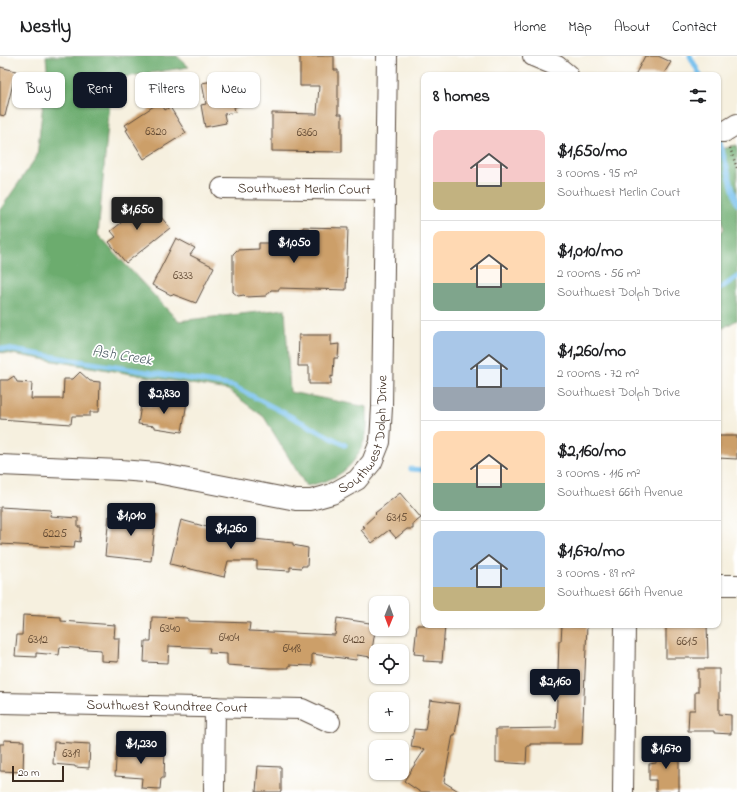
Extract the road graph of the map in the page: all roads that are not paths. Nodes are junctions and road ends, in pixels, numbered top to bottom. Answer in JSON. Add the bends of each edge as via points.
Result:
{"nodes":[{"id":1,"x":387,"y":56,"type":"edge"},
{"id":2,"x":533,"y":56,"type":"edge"},
{"id":3,"x":564,"y":72,"type":"edge"},
{"id":4,"x":737,"y":124,"type":"edge"},
{"id":5,"x":721,"y":132,"type":"edge"},
{"id":6,"x":222,"y":188,"type":"dead end"},
{"id":7,"x":385,"y":190,"type":"junction"},
{"id":8,"x":0,"y":465,"type":"edge"},
{"id":9,"x":721,"y":585,"type":"edge"},
{"id":10,"x":737,"y":585,"type":"edge"},
{"id":11,"x":625,"y":628,"type":"edge"},
{"id":12,"x":0,"y":703,"type":"edge"},
{"id":13,"x":215,"y":707,"type":"junction"},
{"id":14,"x":330,"y":722,"type":"dead end"},
{"id":15,"x":214,"y":792,"type":"edge"},
{"id":16,"x":623,"y":792,"type":"edge"}],
"edges":[{"from":1,"to":7,"type":"street","name":"Southwest Dolph Drive"},
{"from":2,"to":3,"type":"street"},
{"from":4,"to":5,"type":"street"},
{"from":6,"to":7,"type":"street","name":"Southwest Merlin Court"},
{"from":7,"to":8,"type":"street","name":"Southwest Dolph Drive","via":[[380,442],[372,462],[357,480],[332,494],[311,500],[296,500],[157,473]]},
{"from":9,"to":10,"type":"street"},
{"from":11,"to":16,"type":"street"},
{"from":12,"to":13,"type":"street","name":"Southwest Roundtree Court"},
{"from":13,"to":14,"type":"street","name":"Southwest Roundtree Court","via":[[302,709]]},
{"from":13,"to":15,"type":"street"}]}
